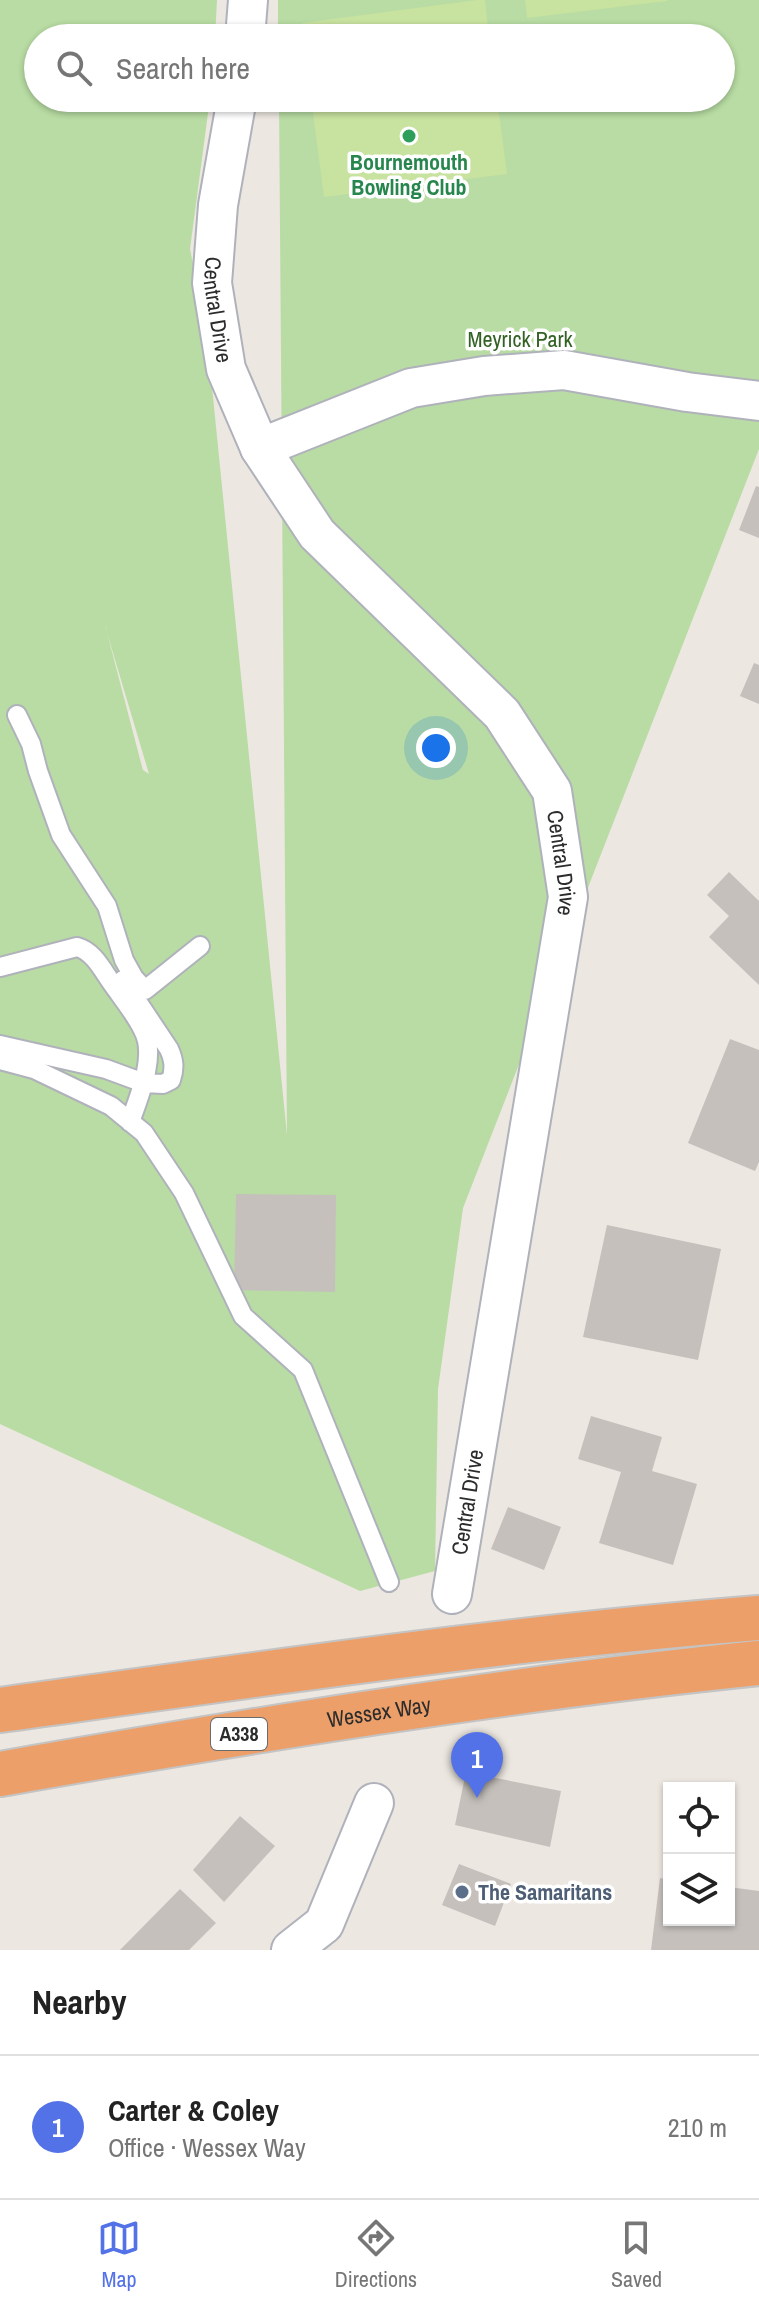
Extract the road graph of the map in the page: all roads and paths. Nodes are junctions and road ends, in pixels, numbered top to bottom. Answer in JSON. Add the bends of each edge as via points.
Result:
{"nodes":[{"id":1,"x":248,"y":0,"type":"edge"},
{"id":2,"x":246,"y":24,"type":"edge"},
{"id":3,"x":235,"y":112,"type":"edge"},
{"id":4,"x":759,"y":401,"type":"edge"},
{"id":5,"x":260,"y":448,"type":"junction"},
{"id":6,"x":17,"y":715,"type":"dead end"},
{"id":7,"x":200,"y":946,"type":"dead end"},
{"id":8,"x":124,"y":960,"type":"junction"},
{"id":9,"x":0,"y":967,"type":"edge"},
{"id":10,"x":0,"y":1045,"type":"edge"},
{"id":11,"x":0,"y":1060,"type":"edge"},
{"id":12,"x":144,"y":1083,"type":"junction"},
{"id":13,"x":130,"y":1122,"type":"junction"},
{"id":14,"x":389,"y":1582,"type":"dead end"},
{"id":15,"x":452,"y":1594,"type":"dead end"},
{"id":16,"x":759,"y":1618,"type":"edge"},
{"id":17,"x":759,"y":1663,"type":"edge"},
{"id":18,"x":0,"y":1710,"type":"edge"},
{"id":19,"x":0,"y":1774,"type":"edge"},
{"id":20,"x":357,"y":1822,"type":"dead end"},
{"id":21,"x":291,"y":1950,"type":"edge"}],
"edges":[{"from":1,"to":2,"type":"street"},
{"from":3,"to":5,"type":"street","name":"Central Drive","via":[[218,205],[212,283],[226,369]]},
{"from":4,"to":5,"type":"street","via":[[564,370],[484,376],[411,388]]},
{"from":5,"to":15,"type":"street","name":"Central Drive","via":[[317,534],[502,714],[552,791],[568,897]]},
{"from":6,"to":8,"type":"lane","via":[[61,835],[107,906]]},
{"from":7,"to":8,"type":"lane","via":[[145,990]]},
{"from":8,"to":12,"type":"lane","via":[[119,974],[174,1060],[171,1080]]},
{"from":9,"to":12,"type":"lane","via":[[86,949],[145,1032]]},
{"from":10,"to":12,"type":"lane"},
{"from":11,"to":13,"type":"lane","via":[[34,1069],[111,1106]]},
{"from":12,"to":13,"type":"lane"},
{"from":13,"to":14,"type":"lane","via":[[144,1133],[184,1193],[243,1316],[303,1370]]},
{"from":16,"to":18,"type":"highway","via":[[471,1645]]},
{"from":17,"to":19,"type":"highway","name":"Wessex Way","number":"A338","via":[[479,1698]]},
{"from":20,"to":21,"type":"street","via":[[324,1924]]}]}
